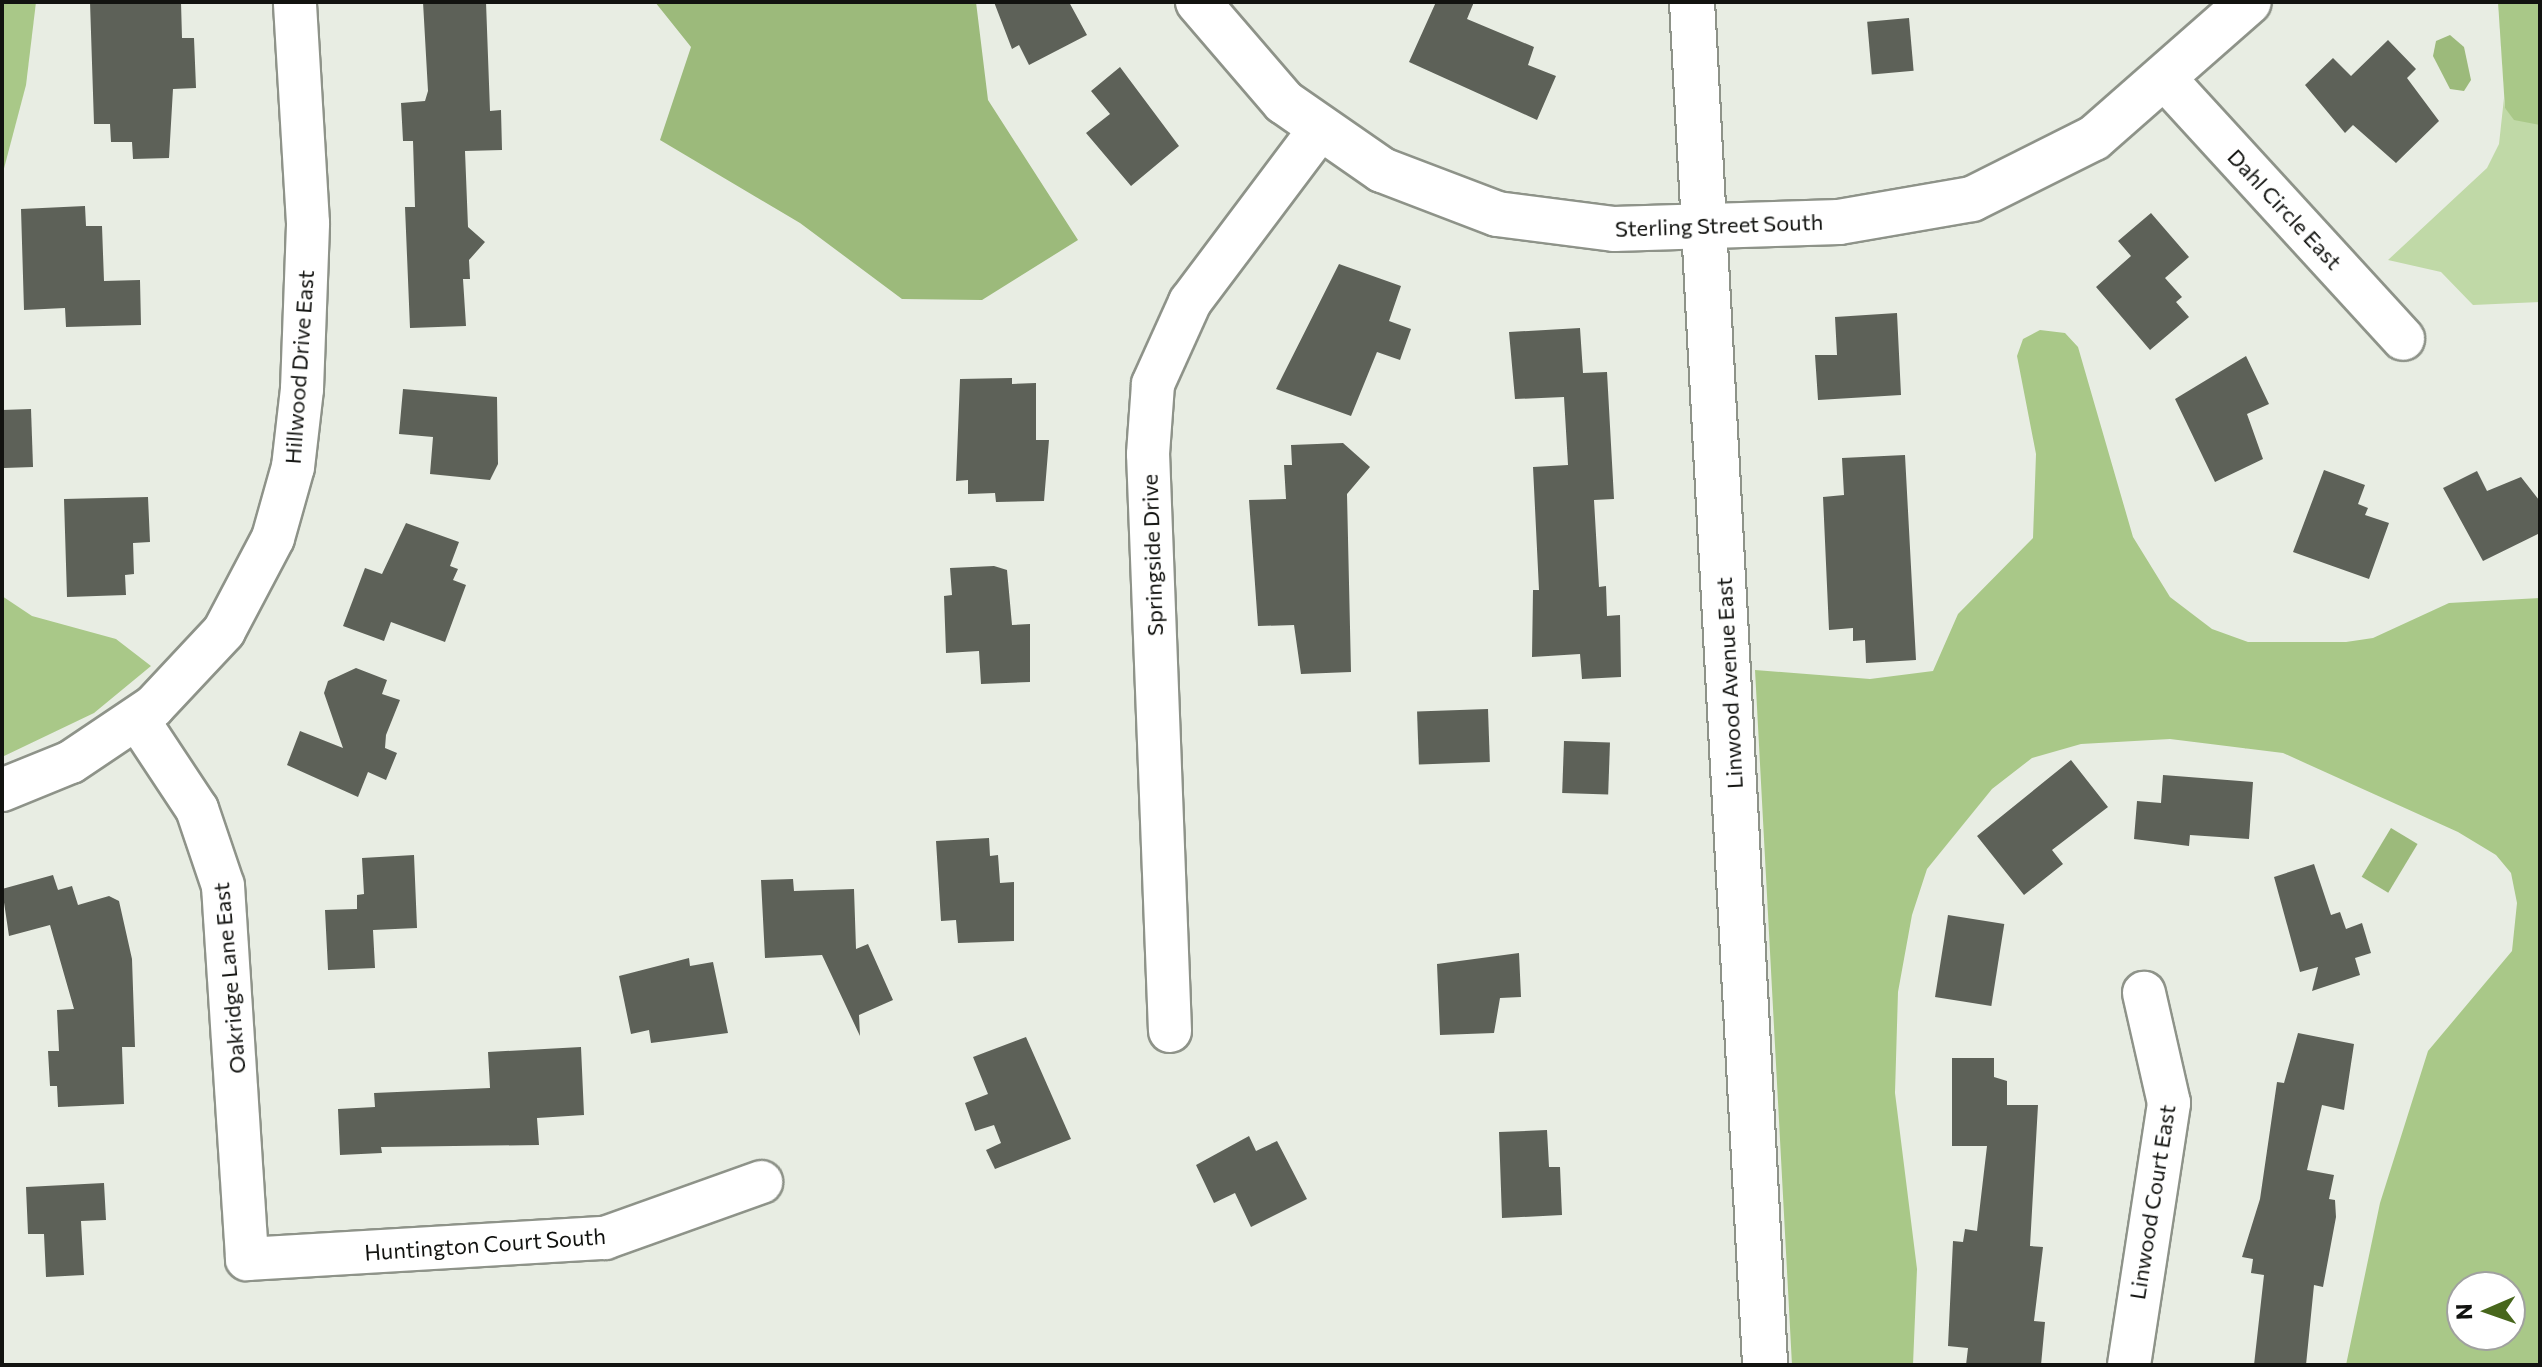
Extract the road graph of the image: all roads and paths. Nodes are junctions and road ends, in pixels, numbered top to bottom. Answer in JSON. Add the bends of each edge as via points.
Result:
{"nodes":[{"id":1,"x":295,"y":2,"type":"edge"},
{"id":2,"x":1198,"y":2,"type":"edge"},
{"id":3,"x":1692,"y":2,"type":"edge"},
{"id":4,"x":2249,"y":2,"type":"edge"},
{"id":5,"x":2166,"y":80,"type":"junction"},
{"id":6,"x":1319,"y":130,"type":"junction"},
{"id":7,"x":1704,"y":228,"type":"junction"},
{"id":8,"x":2403,"y":339,"type":"dead end"},
{"id":9,"x":138,"y":720,"type":"junction"},
{"id":10,"x":2,"y":790,"type":"edge"},
{"id":11,"x":2144,"y":993,"type":"dead end"},
{"id":12,"x":1170,"y":1031,"type":"dead end"},
{"id":13,"x":761,"y":1182,"type":"dead end"},
{"id":14,"x":247,"y":1259,"type":"joint"},
{"id":15,"x":1765,"y":1365,"type":"edge"},
{"id":16,"x":2129,"y":1365,"type":"edge"}],
"edges":[{"from":1,"to":9,"type":"street","name":"Hillwood Drive East","via":[[308,223],[293,467],[273,538],[242,602],[202,659]]},
{"from":2,"to":6,"type":"street","name":"Sterling Street South","via":[[1252,70]]},
{"from":3,"to":7,"type":"street","name":"Linwood Avenue East"},
{"from":4,"to":5,"type":"street","name":"Sterling Street South"},
{"from":5,"to":7,"type":"street","name":"Sterling Street South","via":[[2069,154],[1972,199],[1872,219]]},
{"from":5,"to":8,"type":"street","name":"Dahl Circle East"},
{"from":6,"to":7,"type":"street","name":"Sterling Street South","via":[[1416,186],[1507,217],[1598,228]]},
{"from":6,"to":12,"type":"street","name":"Springside Drive","via":[[1195,294],[1153,384],[1148,454]]},
{"from":7,"to":15,"type":"street","name":"Linwood Avenue East"},
{"from":9,"to":10,"type":"street","name":"Hillwood Drive East","via":[[71,762]]},
{"from":9,"to":14,"type":"street","name":"Oakridge Lane East","via":[[197,809],[223,886]]},
{"from":11,"to":16,"type":"street","name":"Linwood Court East","via":[[2169,1103]]},
{"from":13,"to":14,"type":"street","name":"Huntington Court South","via":[[605,1238]]}]}
